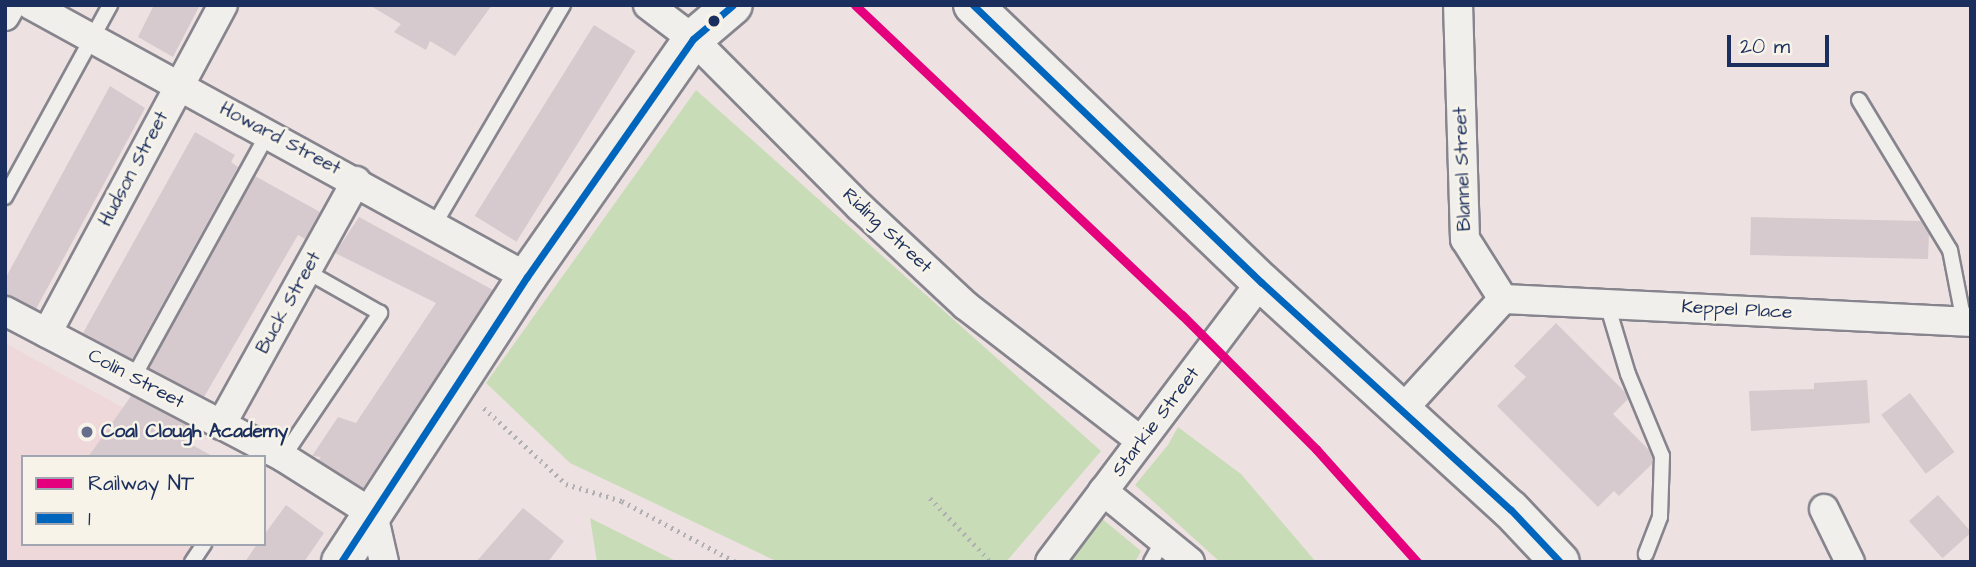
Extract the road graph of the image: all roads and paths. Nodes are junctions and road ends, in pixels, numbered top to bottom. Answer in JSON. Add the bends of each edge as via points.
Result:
{"nodes":[{"id":1,"x":11,"y":5,"type":"edge"},
{"id":2,"x":31,"y":5,"type":"edge"},
{"id":3,"x":110,"y":5,"type":"edge"},
{"id":4,"x":223,"y":5,"type":"edge"},
{"id":5,"x":563,"y":5,"type":"edge"},
{"id":6,"x":648,"y":5,"type":"edge"},
{"id":7,"x":973,"y":5,"type":"edge"},
{"id":8,"x":1458,"y":5,"type":"edge"},
{"id":9,"x":730,"y":9,"type":"edge"},
{"id":10,"x":5,"y":16,"type":"edge"},
{"id":11,"x":92,"y":38,"type":"junction"},
{"id":12,"x":693,"y":39,"type":"junction"},
{"id":13,"x":178,"y":85,"type":"junction"},
{"id":14,"x":1859,"y":100,"type":"dead end"},
{"id":15,"x":268,"y":134,"type":"junction"},
{"id":16,"x":356,"y":180,"type":"junction"},
{"id":17,"x":5,"y":197,"type":"edge"},
{"id":18,"x":434,"y":225,"type":"junction"},
{"id":19,"x":306,"y":271,"type":"junction"},
{"id":20,"x":527,"y":277,"type":"junction"},
{"id":21,"x":1261,"y":282,"type":"junction"},
{"id":22,"x":1503,"y":299,"type":"junction"},
{"id":23,"x":1607,"y":304,"type":"junction"},
{"id":24,"x":5,"y":311,"type":"edge"},
{"id":25,"x":1967,"y":322,"type":"edge"},
{"id":26,"x":47,"y":333,"type":"junction"},
{"id":27,"x":133,"y":377,"type":"junction"},
{"id":28,"x":456,"y":386,"type":"junction"},
{"id":29,"x":1403,"y":409,"type":"junction"},
{"id":30,"x":221,"y":425,"type":"junction"},
{"id":31,"x":1148,"y":432,"type":"junction"},
{"id":32,"x":270,"y":454,"type":"edge"},
{"id":33,"x":1103,"y":491,"type":"junction"},
{"id":34,"x":930,"y":498,"type":"dead end"},
{"id":35,"x":1824,"y":509,"type":"dead end"},
{"id":36,"x":373,"y":514,"type":"junction"},
{"id":37,"x":203,"y":546,"type":"edge"},
{"id":38,"x":1157,"y":551,"type":"edge"},
{"id":39,"x":1646,"y":554,"type":"dead end"},
{"id":40,"x":192,"y":562,"type":"edge"},
{"id":41,"x":341,"y":562,"type":"edge"},
{"id":42,"x":384,"y":562,"type":"edge"},
{"id":43,"x":736,"y":562,"type":"edge"},
{"id":44,"x":991,"y":562,"type":"edge"},
{"id":45,"x":1050,"y":562,"type":"edge"},
{"id":46,"x":1190,"y":562,"type":"edge"},
{"id":47,"x":1560,"y":562,"type":"edge"},
{"id":48,"x":1850,"y":562,"type":"edge"}],
"edges":[{"from":1,"to":10,"type":"street"},
{"from":2,"to":11,"type":"street","name":"Howard Street"},
{"from":3,"to":11,"type":"lane"},
{"from":4,"to":13,"type":"street","name":"Hudson Street"},
{"from":5,"to":18,"type":"lane"},
{"from":6,"to":12,"type":"street","name":"Riding Street"},
{"from":7,"to":21,"type":"street"},
{"from":8,"to":22,"type":"street","name":"Blannel Street","via":[[1465,239]]},
{"from":9,"to":12,"type":"street"},
{"from":11,"to":13,"type":"street","name":"Howard Street"},
{"from":11,"to":17,"type":"lane"},
{"from":12,"to":20,"type":"street"},
{"from":12,"to":31,"type":"street","name":"Riding Street","via":[[965,305]]},
{"from":13,"to":15,"type":"street","name":"Howard Street"},
{"from":13,"to":26,"type":"street","name":"Hudson Street"},
{"from":14,"to":25,"type":"lane","via":[[1950,250]]},
{"from":15,"to":16,"type":"street","name":"Howard Street"},
{"from":15,"to":27,"type":"lane"},
{"from":16,"to":18,"type":"street","name":"Howard Street"},
{"from":16,"to":19,"type":"street","name":"Buck Street"},
{"from":18,"to":20,"type":"street","name":"Howard Street"},
{"from":19,"to":30,"type":"street","name":"Buck Street"},
{"from":19,"to":32,"type":"lane","via":[[380,313]]},
{"from":20,"to":28,"type":"street"},
{"from":21,"to":29,"type":"street"},
{"from":21,"to":31,"type":"street","name":"Starkie Street"},
{"from":22,"to":23,"type":"street","name":"Keppel Place"},
{"from":22,"to":29,"type":"street"},
{"from":23,"to":25,"type":"street","name":"Keppel Place"},
{"from":23,"to":39,"type":"lane","via":[[1628,374],[1662,456],[1660,517]]},
{"from":24,"to":26,"type":"street","name":"Colin Street"},
{"from":26,"to":27,"type":"street","name":"Colin Street"},
{"from":27,"to":30,"type":"street","name":"Colin Street"},
{"from":28,"to":36,"type":"street"},
{"from":28,"to":43,"type":"path","via":[[513,432],[566,484],[621,501]]},
{"from":29,"to":47,"type":"street"},
{"from":30,"to":32,"type":"street","name":"Colin Street"},
{"from":31,"to":33,"type":"street","name":"Starkie Street"},
{"from":32,"to":36,"type":"street","name":"Colin Street"},
{"from":33,"to":38,"type":"street"},
{"from":33,"to":45,"type":"street","name":"Starkie Street"},
{"from":34,"to":44,"type":"path"},
{"from":35,"to":48,"type":"street"},
{"from":36,"to":41,"type":"street"},
{"from":36,"to":42,"type":"street"},
{"from":37,"to":40,"type":"lane"},
{"from":38,"to":46,"type":"street"}]}
